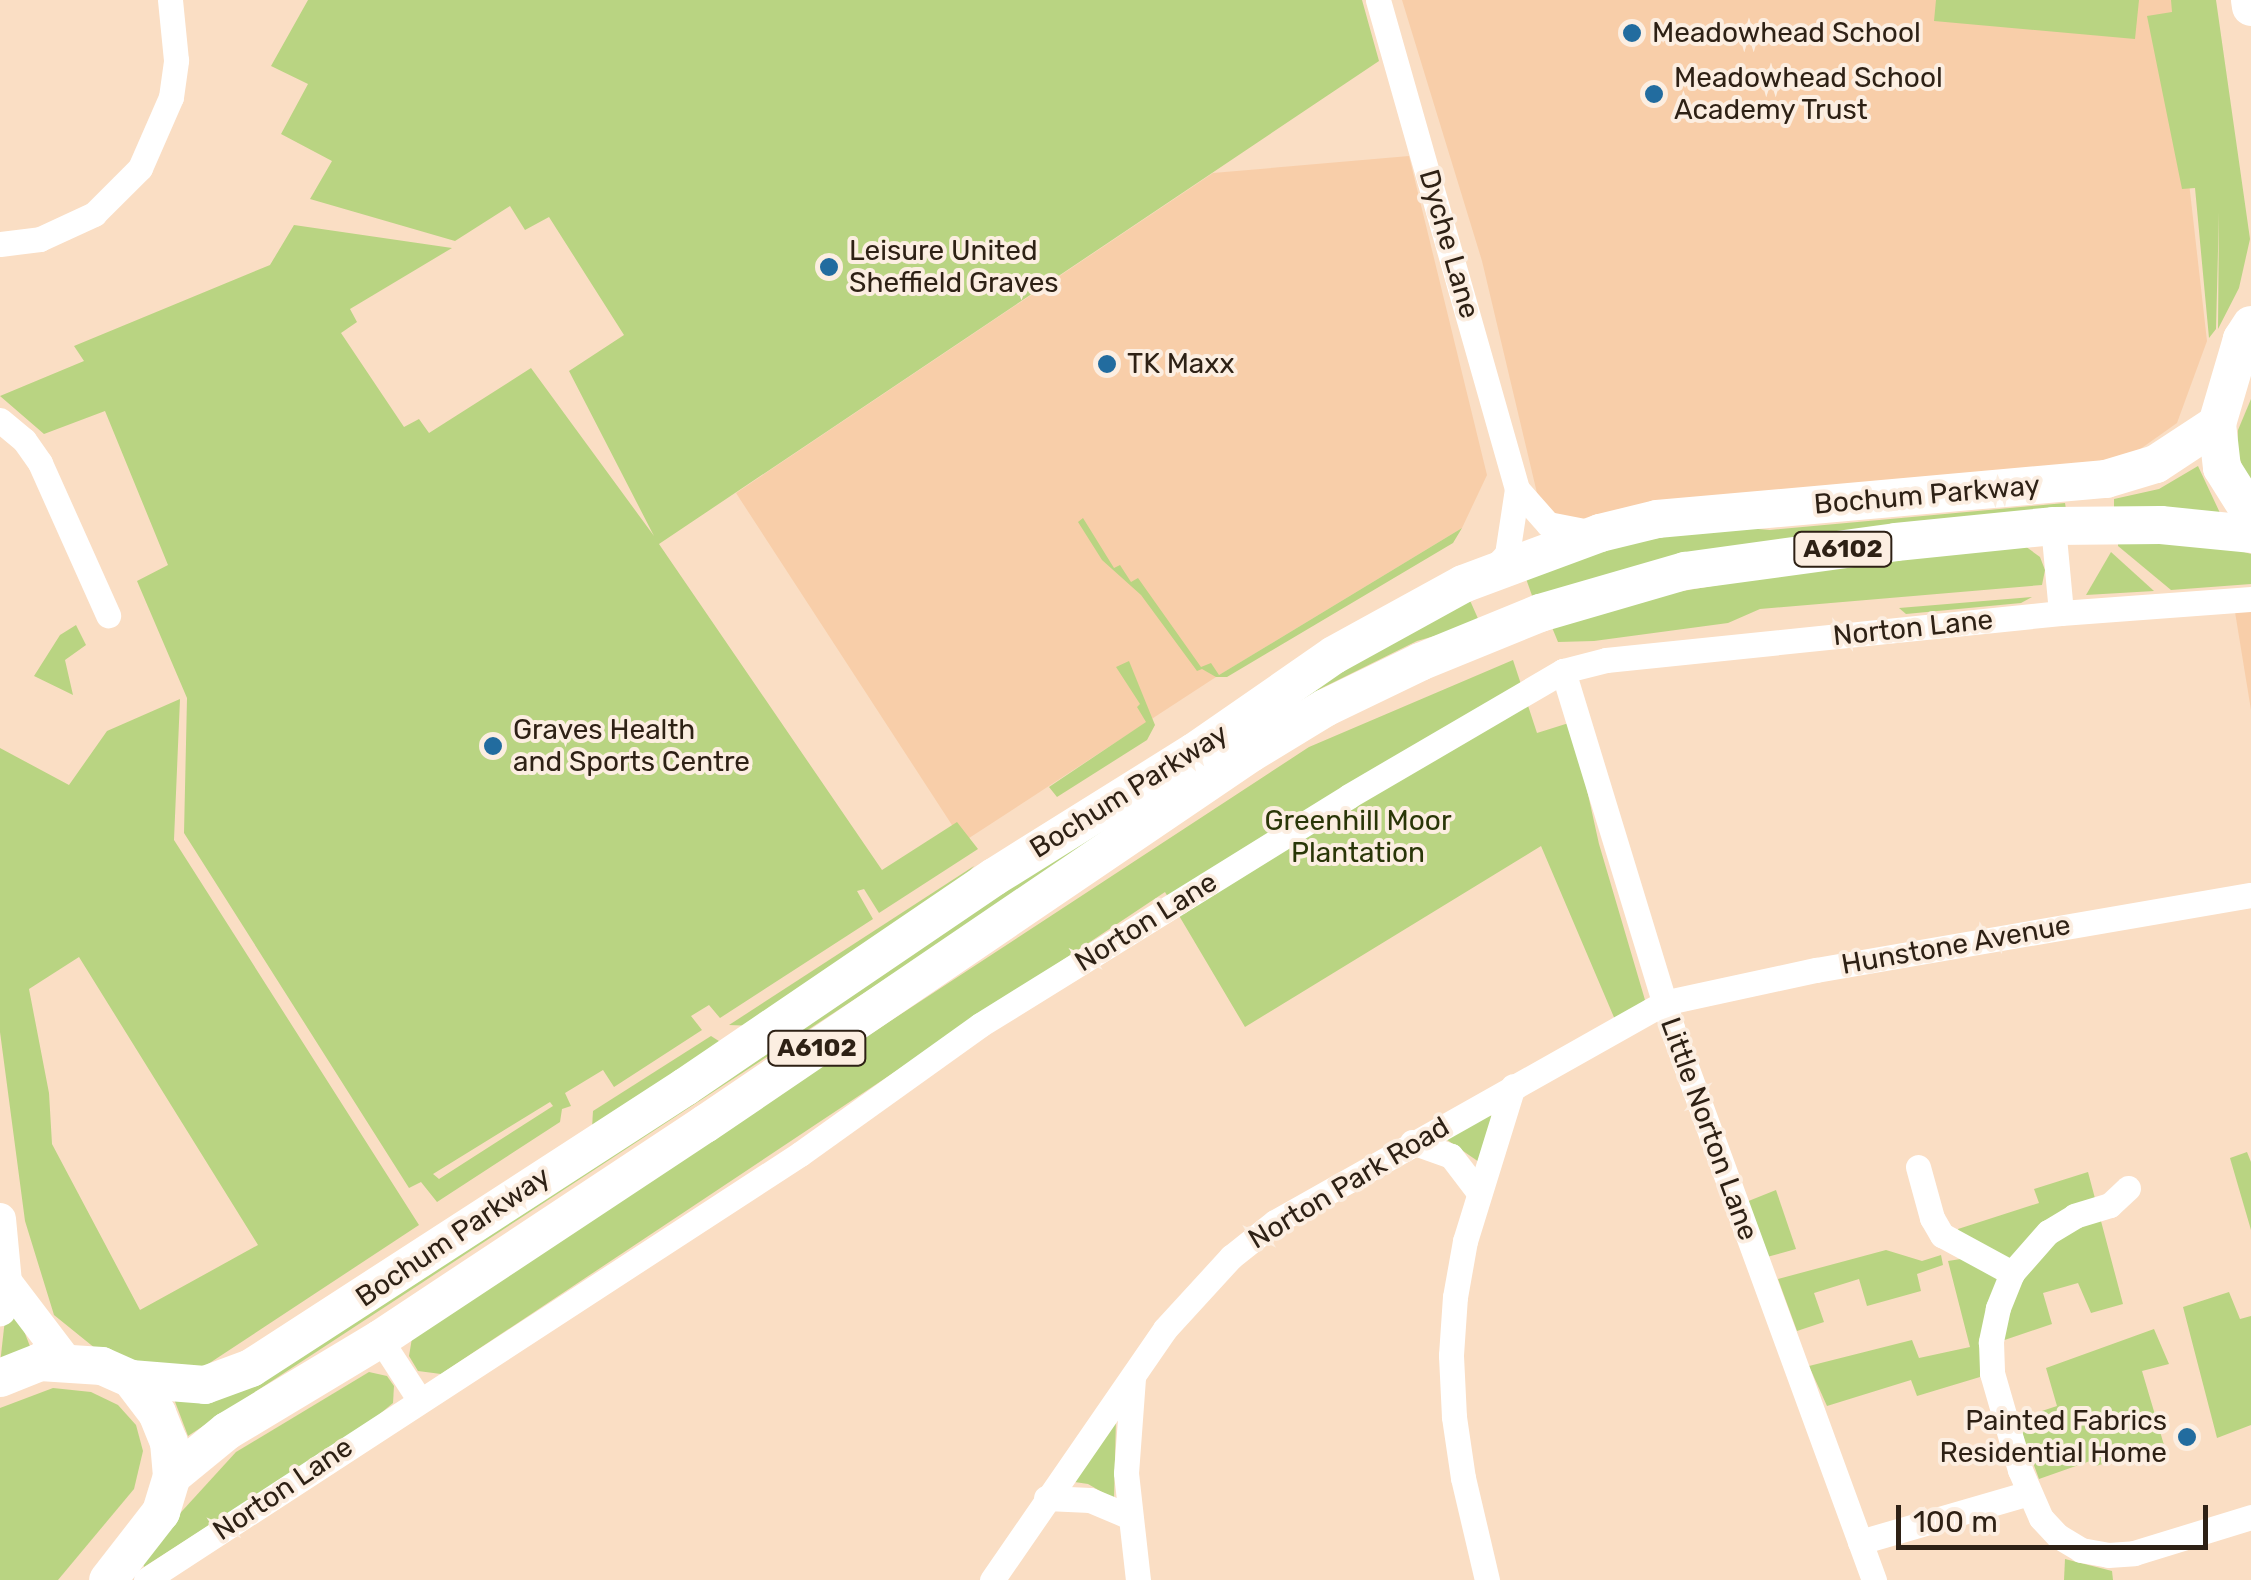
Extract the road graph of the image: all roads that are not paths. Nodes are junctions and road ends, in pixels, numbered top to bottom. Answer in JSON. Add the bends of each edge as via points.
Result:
{"nodes":[{"id":1,"x":170,"y":0,"type":"edge"},
{"id":2,"x":1378,"y":0,"type":"edge"},
{"id":3,"x":0,"y":244,"type":"edge"},
{"id":4,"x":2251,"y":325,"type":"edge"},
{"id":5,"x":2241,"y":375,"type":"edge"},
{"id":6,"x":0,"y":420,"type":"edge"},
{"id":7,"x":2217,"y":424,"type":"junction"},
{"id":8,"x":1516,"y":489,"type":"junction"},
{"id":9,"x":2251,"y":514,"type":"edge"},
{"id":10,"x":2053,"y":526,"type":"junction"},
{"id":11,"x":1600,"y":533,"type":"junction"},
{"id":12,"x":2251,"y":534,"type":"edge"},
{"id":13,"x":1491,"y":571,"type":"junction"},
{"id":14,"x":2251,"y":599,"type":"edge"},
{"id":15,"x":2061,"y":613,"type":"junction"},
{"id":16,"x":108,"y":615,"type":"dead end"},
{"id":17,"x":1562,"y":671,"type":"junction"},
{"id":18,"x":2251,"y":895,"type":"edge"},
{"id":19,"x":1664,"y":1003,"type":"junction"},
{"id":20,"x":1513,"y":1086,"type":"junction"},
{"id":21,"x":1412,"y":1142,"type":"junction"},
{"id":22,"x":1918,"y":1167,"type":"dead end"},
{"id":23,"x":2128,"y":1188,"type":"dead end"},
{"id":24,"x":1477,"y":1190,"type":"junction"},
{"id":25,"x":0,"y":1219,"type":"edge"},
{"id":26,"x":2012,"y":1274,"type":"junction"},
{"id":27,"x":3,"y":1296,"type":"edge"},
{"id":28,"x":380,"y":1339,"type":"junction"},
{"id":29,"x":67,"y":1362,"type":"junction"},
{"id":30,"x":1134,"y":1374,"type":"junction"},
{"id":31,"x":0,"y":1378,"type":"edge"},
{"id":32,"x":130,"y":1379,"type":"junction"},
{"id":33,"x":419,"y":1399,"type":"junction"},
{"id":34,"x":172,"y":1476,"type":"junction"},
{"id":35,"x":2029,"y":1493,"type":"junction"},
{"id":36,"x":1046,"y":1498,"type":"junction"},
{"id":37,"x":1128,"y":1516,"type":"junction"},
{"id":38,"x":2251,"y":1518,"type":"edge"},
{"id":39,"x":1860,"y":1542,"type":"junction"},
{"id":40,"x":108,"y":1580,"type":"edge"},
{"id":41,"x":146,"y":1580,"type":"edge"},
{"id":42,"x":992,"y":1580,"type":"edge"},
{"id":43,"x":1138,"y":1580,"type":"edge"},
{"id":44,"x":1488,"y":1580,"type":"edge"},
{"id":45,"x":1874,"y":1580,"type":"edge"}],
"edges":[{"from":1,"to":3,"type":"street","via":[[176,60],[171,97],[140,168],[94,214],[40,239]]},
{"from":2,"to":8,"type":"street","name":"Dyche Lane"},
{"from":4,"to":5,"type":"highway","via":[[2242,339]]},
{"from":5,"to":7,"type":"highway"},
{"from":6,"to":16,"type":"street","via":[[40,463]]},
{"from":7,"to":9,"type":"highway","via":[[2222,468]]},
{"from":7,"to":11,"type":"highway","name":"Bochum Parkway","number":"A6102","via":[[2156,464],[2106,480],[1728,510]]},
{"from":8,"to":11,"type":"street","name":"Dyche Lane","via":[[1548,524]]},
{"from":8,"to":13,"type":"street","name":"Dyche Lane","via":[[1507,554]]},
{"from":10,"to":12,"type":"highway","name":"Bochum Parkway","number":"A6102","via":[[2161,524]]},
{"from":10,"to":15,"type":"street"},
{"from":10,"to":28,"type":"highway","name":"Bochum Parkway","number":"A6102","via":[[1745,562],[1628,584],[1526,618],[1324,708]]},
{"from":11,"to":13,"type":"highway","name":"Bochum Parkway","number":"A6102"},
{"from":13,"to":32,"type":"highway","name":"Bochum Parkway","number":"A6102","via":[[1334,656],[251,1368],[205,1385]]},
{"from":14,"to":15,"type":"street","name":"Norton Lane"},
{"from":15,"to":17,"type":"street","name":"Norton Lane","via":[[1606,660]]},
{"from":17,"to":19,"type":"street","name":"Little Norton Lane"},
{"from":17,"to":33,"type":"street","name":"Norton Lane","via":[[980,1026],[800,1154]]},
{"from":18,"to":19,"type":"street","name":"Hunstone Avenue"},
{"from":19,"to":20,"type":"street","name":"Norton Park Road"},
{"from":19,"to":39,"type":"street","name":"Little Norton Lane"},
{"from":20,"to":21,"type":"street","name":"Norton Park Road"},
{"from":20,"to":24,"type":"street"},
{"from":21,"to":24,"type":"street","via":[[1451,1156]]},
{"from":21,"to":30,"type":"street","name":"Norton Park Road","via":[[1274,1222],[1230,1257],[1187,1300]]},
{"from":22,"to":26,"type":"street","via":[[1942,1235]]},
{"from":23,"to":26,"type":"street","via":[[2110,1205],[2048,1232]]},
{"from":24,"to":44,"type":"street","via":[[1455,1297],[1452,1355],[1461,1462]]},
{"from":25,"to":27,"type":"main road"},
{"from":26,"to":35,"type":"street","via":[[1991,1342],[1992,1373]]},
{"from":27,"to":29,"type":"main road"},
{"from":28,"to":33,"type":"street"},
{"from":28,"to":34,"type":"highway","name":"Bochum Parkway","number":"A6102","via":[[226,1431]]},
{"from":29,"to":31,"type":"highway","via":[[40,1362]]},
{"from":29,"to":32,"type":"highway","name":"Bochum Parkway","via":[[102,1366]]},
{"from":30,"to":36,"type":"street","name":"Norton Park Road"},
{"from":30,"to":37,"type":"street"},
{"from":32,"to":34,"type":"highway","via":[[170,1442]]},
{"from":33,"to":41,"type":"street","name":"Norton Lane"},
{"from":34,"to":40,"type":"highway","via":[[161,1512]]},
{"from":35,"to":38,"type":"street","via":[[2058,1536],[2108,1555]]},
{"from":35,"to":39,"type":"street"},
{"from":36,"to":37,"type":"street","via":[[1090,1500]]},
{"from":36,"to":42,"type":"street","name":"Norton Park Road"},
{"from":37,"to":43,"type":"street"},
{"from":39,"to":45,"type":"street","name":"Little Norton Lane"}]}
